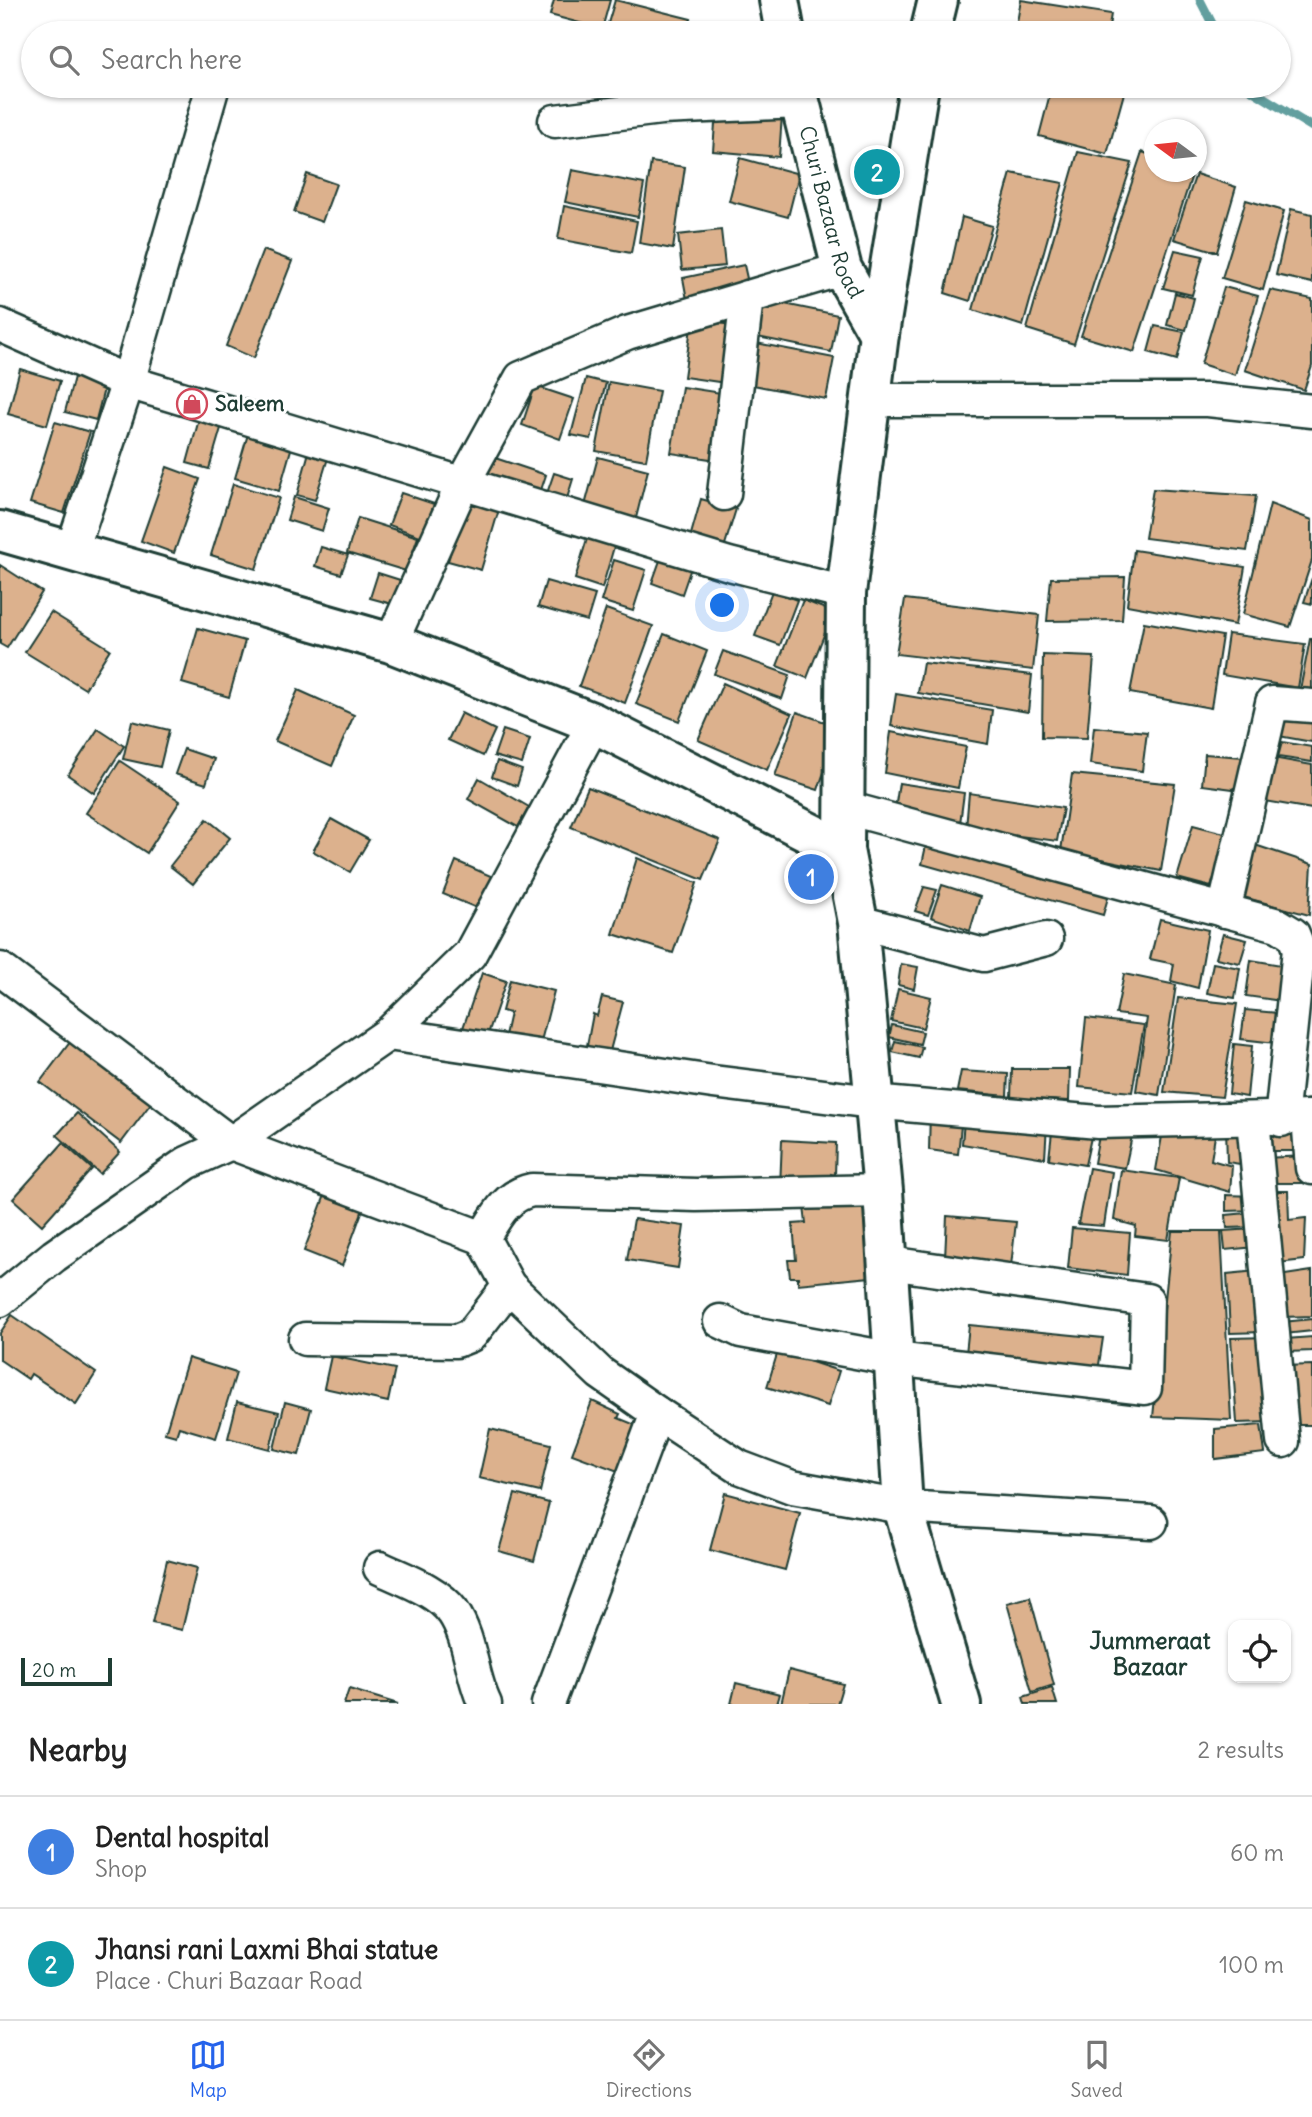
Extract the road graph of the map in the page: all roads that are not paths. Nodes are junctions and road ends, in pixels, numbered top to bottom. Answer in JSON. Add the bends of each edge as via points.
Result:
{"nodes":[{"id":1,"x":779,"y":0,"type":"edge"},
{"id":2,"x":938,"y":0,"type":"edge"},
{"id":3,"x":783,"y":21,"type":"edge"},
{"id":4,"x":933,"y":21,"type":"edge"},
{"id":5,"x":210,"y":98,"type":"edge"},
{"id":6,"x":759,"y":98,"type":"edge"},
{"id":7,"x":799,"y":98,"type":"edge"},
{"id":8,"x":917,"y":98,"type":"edge"},
{"id":9,"x":555,"y":121,"type":"dead end"},
{"id":10,"x":842,"y":270,"type":"junction"},
{"id":11,"x":747,"y":297,"type":"junction"},
{"id":12,"x":0,"y":325,"type":"edge"},
{"id":13,"x":879,"y":334,"type":"junction"},
{"id":14,"x":128,"y":382,"type":"junction"},
{"id":15,"x":871,"y":400,"type":"junction"},
{"id":16,"x":1312,"y":411,"type":"edge"},
{"id":17,"x":462,"y":485,"type":"junction"},
{"id":18,"x":724,"y":494,"type":"dead end"},
{"id":19,"x":0,"y":531,"type":"edge"},
{"id":20,"x":71,"y":553,"type":"junction"},
{"id":21,"x":846,"y":593,"type":"junction"},
{"id":22,"x":391,"y":643,"type":"junction"},
{"id":23,"x":1312,"y":706,"type":"edge"},
{"id":24,"x":594,"y":723,"type":"junction"},
{"id":25,"x":843,"y":807,"type":"junction"},
{"id":26,"x":844,"y":850,"type":"junction"},
{"id":27,"x":1224,"y":911,"type":"junction"},
{"id":28,"x":858,"y":922,"type":"junction"},
{"id":29,"x":1046,"y":939,"type":"dead end"},
{"id":30,"x":0,"y":969,"type":"edge"},
{"id":31,"x":388,"y":1034,"type":"junction"},
{"id":32,"x":873,"y":1102,"type":"junction"},
{"id":33,"x":1288,"y":1118,"type":"edge"},
{"id":34,"x":231,"y":1143,"type":"junction"},
{"id":35,"x":1312,"y":1168,"type":"edge"},
{"id":36,"x":883,"y":1191,"type":"junction"},
{"id":37,"x":483,"y":1238,"type":"junction"},
{"id":38,"x":889,"y":1263,"type":"junction"},
{"id":39,"x":509,"y":1286,"type":"junction"},
{"id":40,"x":0,"y":1300,"type":"edge"},
{"id":41,"x":720,"y":1321,"type":"dead end"},
{"id":42,"x":306,"y":1339,"type":"dead end"},
{"id":43,"x":894,"y":1359,"type":"junction"},
{"id":44,"x":657,"y":1413,"type":"junction"},
{"id":45,"x":1283,"y":1441,"type":"dead end"},
{"id":46,"x":903,"y":1507,"type":"junction"},
{"id":47,"x":1151,"y":1522,"type":"dead end"},
{"id":48,"x":380,"y":1567,"type":"dead end"},
{"id":49,"x":951,"y":1696,"type":"edge"},
{"id":50,"x":485,"y":1704,"type":"edge"},
{"id":51,"x":548,"y":1704,"type":"edge"}],
"edges":[{"from":1,"to":3,"type":"main road"},
{"from":2,"to":4,"type":"main road"},
{"from":5,"to":14,"type":"street"},
{"from":6,"to":9,"type":"street"},
{"from":7,"to":10,"type":"main road","name":"Churi Bazaar Road"},
{"from":8,"to":13,"type":"main road"},
{"from":10,"to":11,"type":"street"},
{"from":10,"to":13,"type":"main road","name":"Churi Bazaar Road"},
{"from":11,"to":17,"type":"street","via":[[627,333],[521,378]]},
{"from":11,"to":18,"type":"street"},
{"from":12,"to":14,"type":"street"},
{"from":13,"to":15,"type":"main road"},
{"from":14,"to":17,"type":"street"},
{"from":14,"to":20,"type":"street"},
{"from":15,"to":16,"type":"street","via":[[1208,400]]},
{"from":15,"to":21,"type":"main road"},
{"from":17,"to":21,"type":"street","via":[[729,564]]},
{"from":17,"to":22,"type":"street"},
{"from":19,"to":20,"type":"main road"},
{"from":20,"to":22,"type":"main road"},
{"from":21,"to":25,"type":"main road"},
{"from":22,"to":24,"type":"main road"},
{"from":23,"to":27,"type":"street","via":[[1272,703]]},
{"from":24,"to":26,"type":"main road"},
{"from":24,"to":31,"type":"street","via":[[470,954]]},
{"from":25,"to":26,"type":"main road"},
{"from":25,"to":27,"type":"street"},
{"from":26,"to":28,"type":"main road"},
{"from":27,"to":33,"type":"street","via":[[1278,925],[1293,934],[1299,949]]},
{"from":28,"to":29,"type":"street","via":[[984,955]]},
{"from":28,"to":32,"type":"main road"},
{"from":30,"to":34,"type":"street"},
{"from":31,"to":32,"type":"street"},
{"from":31,"to":34,"type":"street"},
{"from":32,"to":33,"type":"street","via":[[1098,1122]]},
{"from":32,"to":36,"type":"main road"},
{"from":33,"to":35,"type":"street"},
{"from":33,"to":45,"type":"street"},
{"from":34,"to":37,"type":"street"},
{"from":34,"to":40,"type":"street","via":[[187,1163],[54,1256]]},
{"from":36,"to":37,"type":"street","via":[[696,1195],[532,1190],[517,1193],[504,1205]]},
{"from":36,"to":38,"type":"main road"},
{"from":37,"to":39,"type":"street"},
{"from":38,"to":43,"type":"main road"},
{"from":38,"to":43,"type":"street","via":[[1147,1300],[1145,1388]]},
{"from":39,"to":42,"type":"street","via":[[471,1335],[456,1341]]},
{"from":39,"to":44,"type":"street","via":[[600,1373]]},
{"from":41,"to":43,"type":"street","via":[[741,1331]]},
{"from":43,"to":46,"type":"main road"},
{"from":44,"to":46,"type":"street","via":[[739,1467],[781,1483]]},
{"from":44,"to":51,"type":"street"},
{"from":46,"to":47,"type":"street"},
{"from":46,"to":49,"type":"main road"},
{"from":48,"to":50,"type":"street","via":[[435,1595],[453,1612]]}]}
